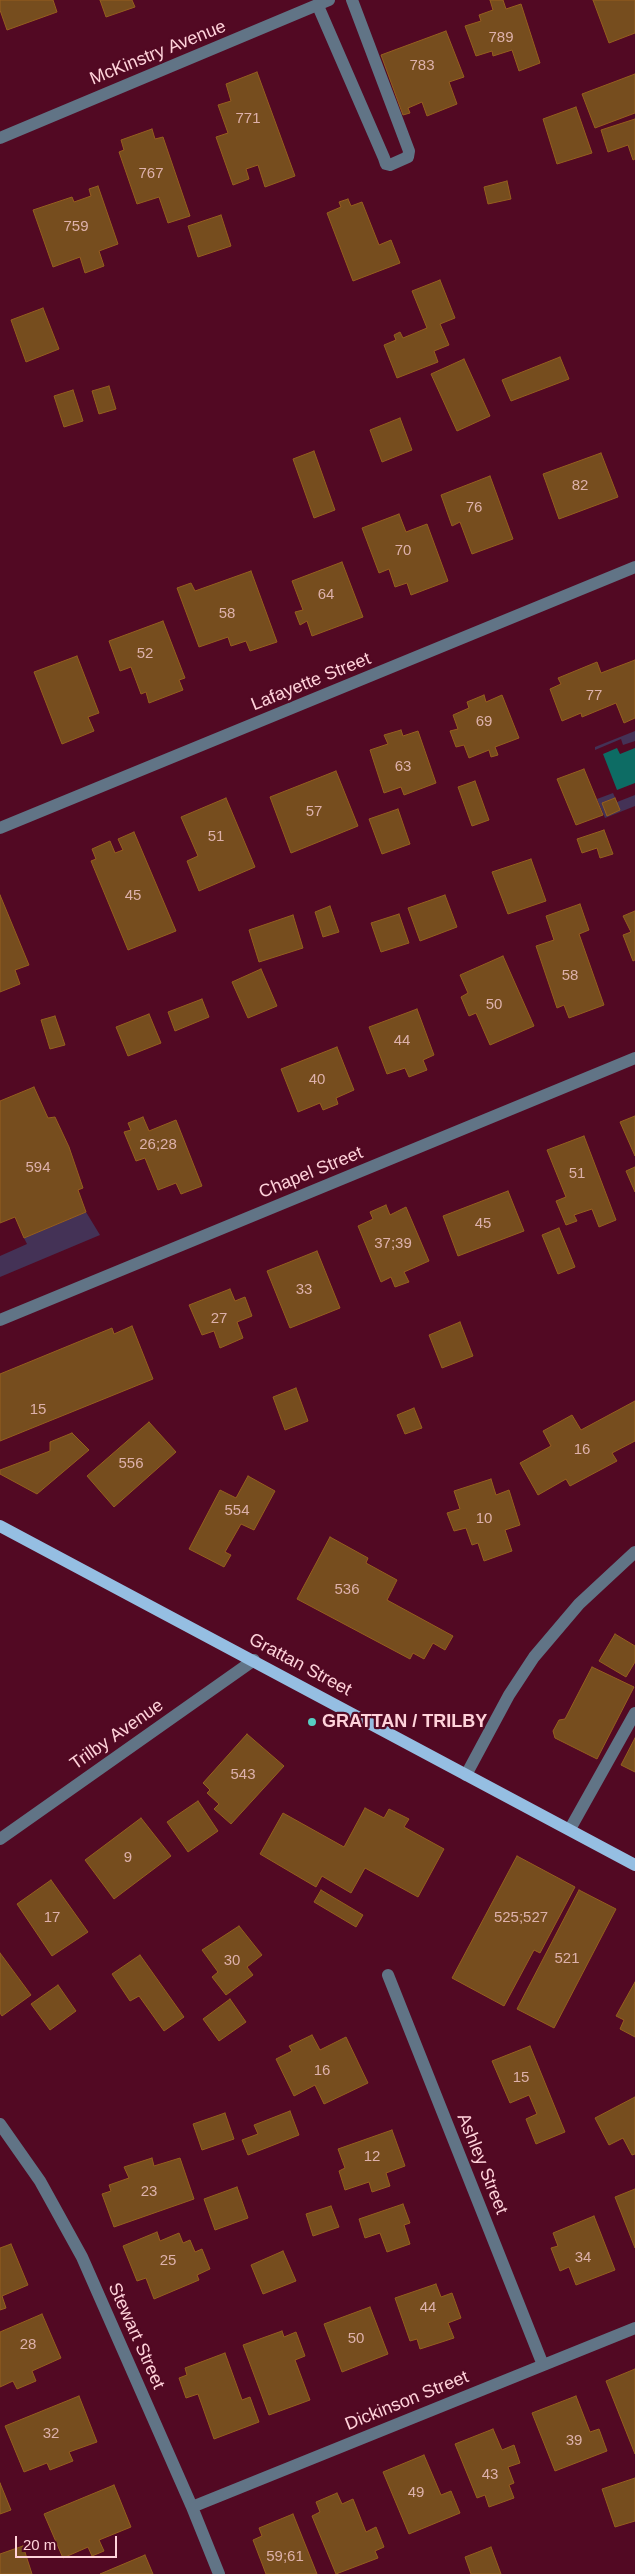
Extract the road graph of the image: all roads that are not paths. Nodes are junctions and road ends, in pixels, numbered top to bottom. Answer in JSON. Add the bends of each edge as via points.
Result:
{"nodes":[{"id":1,"x":352,"y":0,"type":"edge"},
{"id":2,"x":316,"y":4,"type":"edge"},
{"id":3,"x":0,"y":138,"type":"edge"},
{"id":4,"x":635,"y":567,"type":"edge"},
{"id":5,"x":0,"y":828,"type":"edge"},
{"id":6,"x":635,"y":1058,"type":"edge"},
{"id":7,"x":0,"y":1320,"type":"edge"},
{"id":8,"x":0,"y":1526,"type":"edge"},
{"id":9,"x":635,"y":1552,"type":"edge"},
{"id":10,"x":254,"y":1660,"type":"junction"},
{"id":11,"x":635,"y":1714,"type":"edge"},
{"id":12,"x":466,"y":1774,"type":"junction"},
{"id":13,"x":570,"y":1829,"type":"junction"},
{"id":14,"x":0,"y":1839,"type":"edge"},
{"id":15,"x":635,"y":1865,"type":"edge"},
{"id":16,"x":388,"y":1975,"type":"dead end"},
{"id":17,"x":0,"y":2124,"type":"edge"},
{"id":18,"x":635,"y":2328,"type":"edge"},
{"id":19,"x":543,"y":2365,"type":"junction"},
{"id":20,"x":192,"y":2507,"type":"junction"},
{"id":21,"x":219,"y":2574,"type":"edge"}],
"edges":[{"from":1,"to":2,"type":"street","via":[[409,151],[408,157],[390,165],[386,164]]},
{"from":2,"to":3,"type":"street","name":"McKinstry Avenue"},
{"from":4,"to":5,"type":"street","name":"Lafayette Street"},
{"from":6,"to":7,"type":"street","name":"Chapel Street"},
{"from":8,"to":10,"type":"main road","name":"Grattan Street"},
{"from":9,"to":12,"type":"street","via":[[579,1604],[534,1657],[509,1695]]},
{"from":10,"to":12,"type":"main road","name":"Grattan Street"},
{"from":10,"to":14,"type":"street","name":"Trilby Avenue"},
{"from":11,"to":13,"type":"street"},
{"from":12,"to":13,"type":"main road","name":"Grattan Street"},
{"from":13,"to":15,"type":"main road","name":"Grattan Street"},
{"from":16,"to":19,"type":"street","name":"Ashley Street"},
{"from":17,"to":20,"type":"street","name":"Stewart Street","via":[[40,2181],[82,2257]]},
{"from":18,"to":19,"type":"street","name":"Dickinson Street"},
{"from":19,"to":20,"type":"street","name":"Dickinson Street"},
{"from":20,"to":21,"type":"street","name":"Stewart Street"}]}
